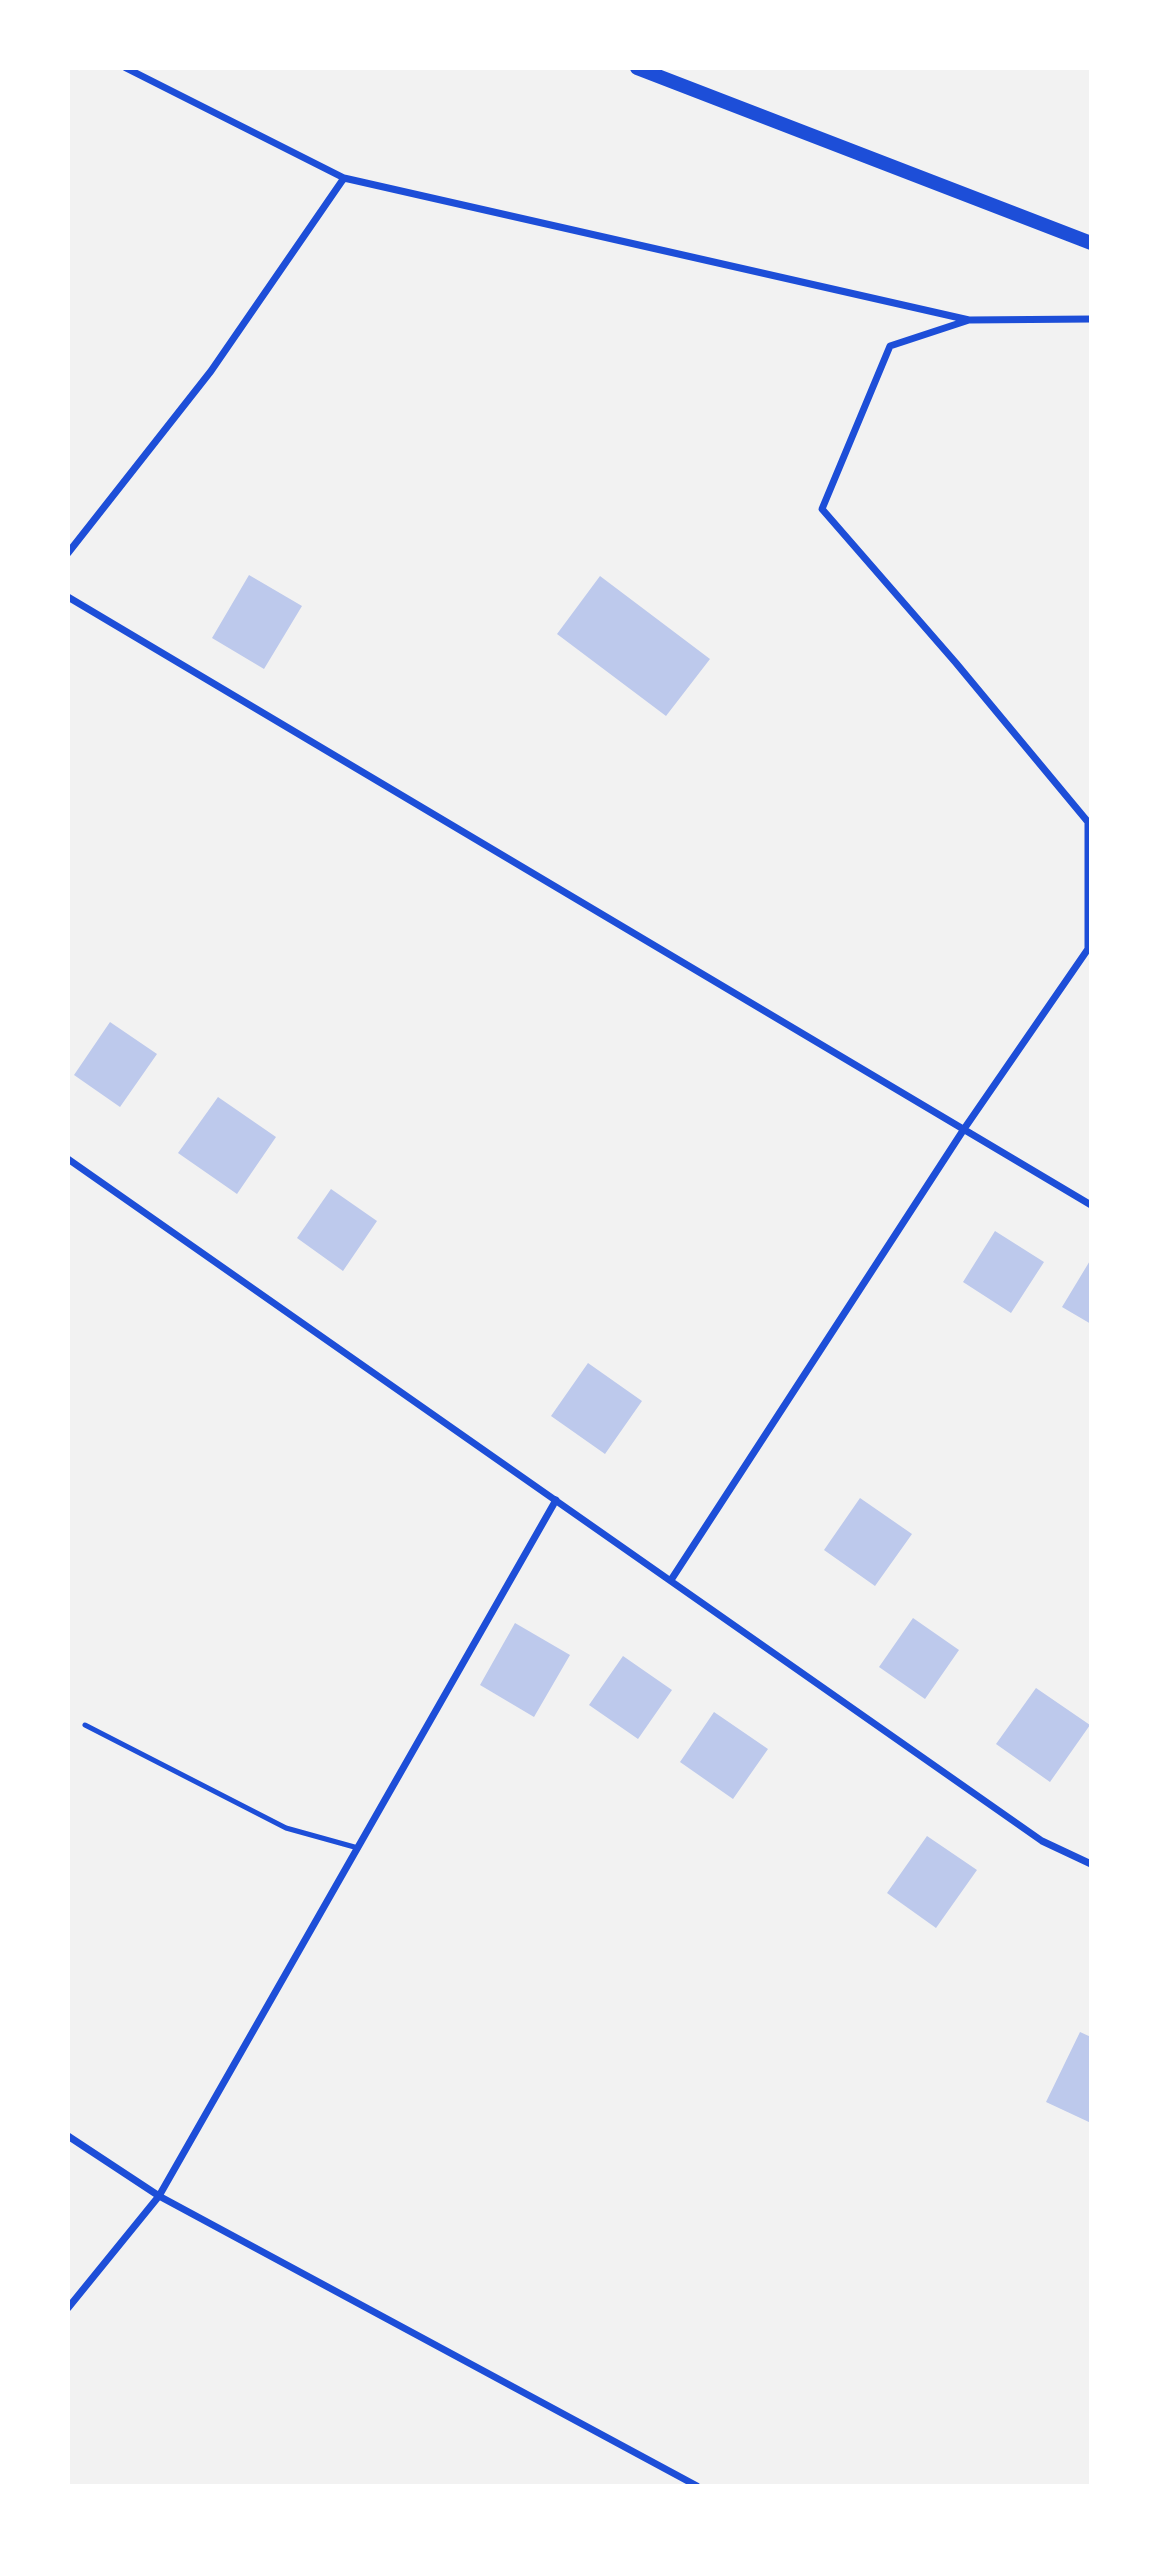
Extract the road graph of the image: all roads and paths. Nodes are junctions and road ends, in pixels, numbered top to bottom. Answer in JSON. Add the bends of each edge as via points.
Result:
{"nodes":[{"id":1,"x":125,"y":68,"type":"edge"},
{"id":2,"x":637,"y":68,"type":"edge"},
{"id":3,"x":344,"y":178,"type":"junction"},
{"id":4,"x":1091,"y":243,"type":"edge"},
{"id":5,"x":1091,"y":319,"type":"edge"},
{"id":6,"x":969,"y":320,"type":"junction"},
{"id":7,"x":68,"y":553,"type":"edge"},
{"id":8,"x":68,"y":597,"type":"edge"},
{"id":9,"x":964,"y":1129,"type":"junction"},
{"id":10,"x":68,"y":1159,"type":"edge"},
{"id":11,"x":1091,"y":1205,"type":"edge"},
{"id":12,"x":556,"y":1500,"type":"junction"},
{"id":13,"x":671,"y":1580,"type":"junction"},
{"id":14,"x":85,"y":1725,"type":"dead end"},
{"id":15,"x":358,"y":1847,"type":"junction"},
{"id":16,"x":1091,"y":1864,"type":"edge"},
{"id":17,"x":68,"y":2136,"type":"edge"},
{"id":18,"x":159,"y":2196,"type":"junction"},
{"id":19,"x":68,"y":2308,"type":"edge"},
{"id":20,"x":697,"y":2486,"type":"edge"}],
"edges":[{"from":1,"to":3,"type":"street"},
{"from":2,"to":4,"type":"main road"},
{"from":3,"to":6,"type":"street"},
{"from":3,"to":7,"type":"street","via":[[211,371]]},
{"from":5,"to":6,"type":"street"},
{"from":6,"to":9,"type":"street","via":[[890,346],[821,509],[1088,822],[1088,948]]},
{"from":8,"to":9,"type":"street"},
{"from":9,"to":11,"type":"street"},
{"from":9,"to":13,"type":"street"},
{"from":10,"to":12,"type":"street"},
{"from":12,"to":13,"type":"street"},
{"from":12,"to":15,"type":"street"},
{"from":13,"to":16,"type":"street","via":[[1042,1841]]},
{"from":14,"to":15,"type":"lane","via":[[286,1828]]},
{"from":15,"to":18,"type":"street"},
{"from":17,"to":18,"type":"street"},
{"from":18,"to":19,"type":"street"},
{"from":18,"to":20,"type":"street"}]}
